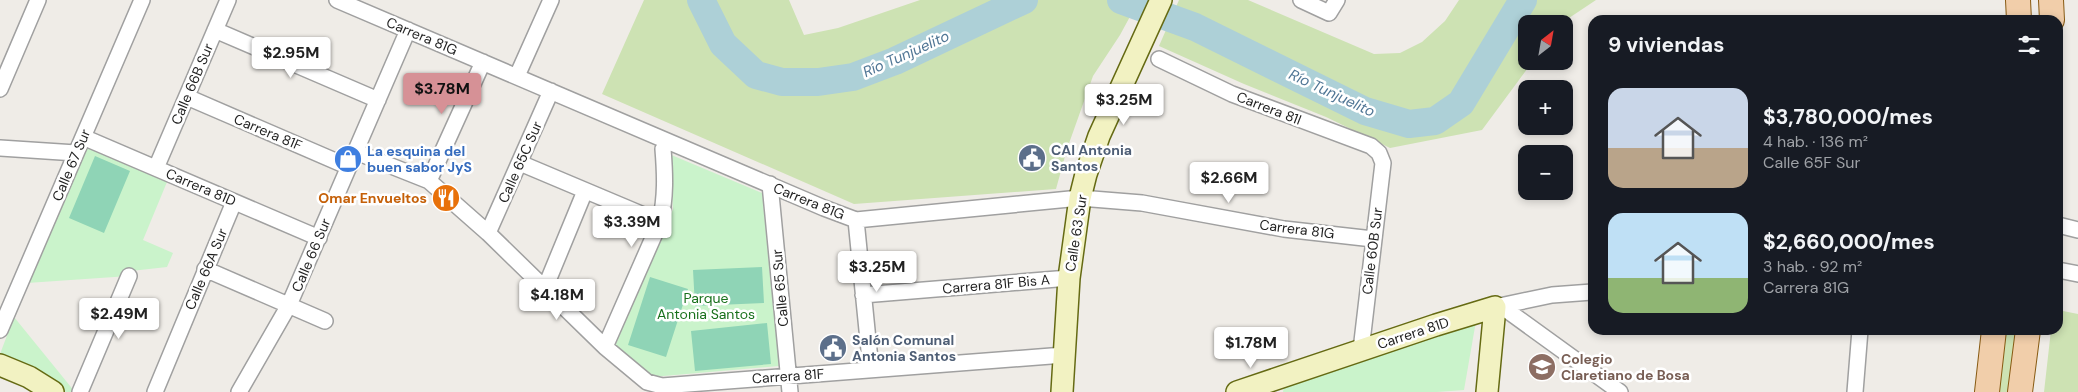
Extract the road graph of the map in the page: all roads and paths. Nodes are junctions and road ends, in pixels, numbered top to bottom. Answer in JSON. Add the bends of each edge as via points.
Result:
{"nodes":[{"id":1,"x":38,"y":0,"type":"edge"},
{"id":2,"x":142,"y":0,"type":"edge"},
{"id":3,"x":228,"y":0,"type":"edge"},
{"id":4,"x":337,"y":0,"type":"edge"},
{"id":5,"x":551,"y":0,"type":"edge"},
{"id":6,"x":1161,"y":0,"type":"edge"},
{"id":7,"x":1301,"y":0,"type":"edge"},
{"id":8,"x":1337,"y":0,"type":"edge"},
{"id":9,"x":2018,"y":0,"type":"edge"},
{"id":10,"x":2051,"y":0,"type":"edge"},
{"id":11,"x":2019,"y":15,"type":"edge"},
{"id":12,"x":2052,"y":15,"type":"edge"},
{"id":13,"x":215,"y":30,"type":"junction"},
{"id":14,"x":408,"y":30,"type":"junction"},
{"id":15,"x":1160,"y":59,"type":"dead end"},
{"id":16,"x":482,"y":62,"type":"junction"},
{"id":17,"x":517,"y":76,"type":"junction"},
{"id":18,"x":0,"y":89,"type":"edge"},
{"id":19,"x":551,"y":91,"type":"junction"},
{"id":20,"x":186,"y":97,"type":"junction"},
{"id":21,"x":378,"y":100,"type":"junction"},
{"id":22,"x":83,"y":137,"type":"junction"},
{"id":23,"x":0,"y":148,"type":"edge"},
{"id":24,"x":663,"y":149,"type":"dead end"},
{"id":25,"x":356,"y":152,"type":"junction"},
{"id":26,"x":76,"y":153,"type":"junction"},
{"id":27,"x":1380,"y":154,"type":"joint"},
{"id":28,"x":520,"y":163,"type":"junction"},
{"id":29,"x":349,"y":167,"type":"junction"},
{"id":30,"x":156,"y":168,"type":"junction"},
{"id":31,"x":429,"y":181,"type":"junction"},
{"id":32,"x":770,"y":184,"type":"junction"},
{"id":33,"x":585,"y":190,"type":"junction"},
{"id":34,"x":1080,"y":198,"type":"junction"},
{"id":35,"x":234,"y":202,"type":"junction"},
{"id":36,"x":856,"y":220,"type":"junction"},
{"id":37,"x":660,"y":222,"type":"junction"},
{"id":38,"x":2063,"y":226,"type":"edge"},
{"id":39,"x":2078,"y":230,"type":"edge"},
{"id":40,"x":488,"y":233,"type":"junction"},
{"id":41,"x":319,"y":238,"type":"junction"},
{"id":42,"x":1373,"y":239,"type":"junction"},
{"id":43,"x":205,"y":269,"type":"junction"},
{"id":44,"x":2063,"y":271,"type":"edge"},
{"id":45,"x":2078,"y":274,"type":"edge"},
{"id":46,"x":129,"y":276,"type":"dead end"},
{"id":47,"x":1069,"y":278,"type":"junction"},
{"id":48,"x":545,"y":288,"type":"junction"},
{"id":49,"x":1588,"y":292,"type":"edge"},
{"id":50,"x":863,"y":295,"type":"junction"},
{"id":51,"x":290,"y":305,"type":"junction"},
{"id":52,"x":1498,"y":307,"type":"junction"},
{"id":53,"x":326,"y":321,"type":"dead end"},
{"id":54,"x":0,"y":330,"type":"edge"},
{"id":55,"x":1860,"y":335,"type":"edge"},
{"id":56,"x":1993,"y":335,"type":"edge"},
{"id":57,"x":2027,"y":335,"type":"edge"},
{"id":58,"x":605,"y":347,"type":"junction"},
{"id":59,"x":1361,"y":350,"type":"junction"},
{"id":60,"x":1064,"y":356,"type":"junction"},
{"id":61,"x":0,"y":365,"type":"edge"},
{"id":62,"x":871,"y":370,"type":"junction"},
{"id":63,"x":789,"y":376,"type":"junction"},
{"id":64,"x":1274,"y":386,"type":"edge"},
{"id":65,"x":701,"y":387,"type":"edge"},
{"id":66,"x":1859,"y":389,"type":"edge"},
{"id":67,"x":53,"y":392,"type":"edge"},
{"id":68,"x":80,"y":392,"type":"edge"},
{"id":69,"x":155,"y":392,"type":"edge"},
{"id":70,"x":239,"y":392,"type":"edge"},
{"id":71,"x":790,"y":392,"type":"edge"},
{"id":72,"x":1062,"y":392,"type":"edge"},
{"id":73,"x":1237,"y":392,"type":"edge"},
{"id":74,"x":1488,"y":392,"type":"edge"},
{"id":75,"x":1620,"y":392,"type":"edge"},
{"id":76,"x":1987,"y":392,"type":"edge"},
{"id":77,"x":2020,"y":392,"type":"edge"}],
"edges":[{"from":1,"to":18,"type":"street"},
{"from":2,"to":22,"type":"street","name":"Calle 67 Sur"},
{"from":3,"to":13,"type":"street","name":"Calle 66B Sur"},
{"from":4,"to":14,"type":"street","name":"Carrera 81G"},
{"from":5,"to":17,"type":"street"},
{"from":6,"to":34,"type":"street","name":"Calle 63 Sur","via":[[1091,156]]},
{"from":7,"to":8,"type":"street","via":[[1329,13]]},
{"from":9,"to":11,"type":"main road"},
{"from":10,"to":12,"type":"main road"},
{"from":13,"to":20,"type":"street","name":"Calle 66B Sur"},
{"from":13,"to":21,"type":"street"},
{"from":14,"to":16,"type":"street","name":"Carrera 81G"},
{"from":14,"to":21,"type":"street","name":"Calle 66 Sur"},
{"from":15,"to":27,"type":"street","name":"Carrera 81I","via":[[1232,94],[1372,146]]},
{"from":16,"to":17,"type":"street","name":"Carrera 81G"},
{"from":16,"to":31,"type":"street"},
{"from":17,"to":19,"type":"street","name":"Carrera 81G"},
{"from":19,"to":28,"type":"street","name":"Calle 65C Sur"},
{"from":19,"to":32,"type":"street","name":"Carrera 81G"},
{"from":20,"to":29,"type":"street","name":"Carrera 81F"},
{"from":20,"to":30,"type":"street","name":"Calle 66B Sur"},
{"from":21,"to":25,"type":"street","name":"Calle 66 Sur"},
{"from":22,"to":26,"type":"street","name":"Calle 67 Sur"},
{"from":22,"to":30,"type":"street","name":"Carrera 81D"},
{"from":23,"to":26,"type":"street"},
{"from":24,"to":37,"type":"street","via":[[665,191]]},
{"from":25,"to":29,"type":"street","name":"Calle 66 Sur"},
{"from":25,"to":31,"type":"street","name":"Carrera 81F"},
{"from":26,"to":54,"type":"street","name":"Calle 67 Sur"},
{"from":27,"to":42,"type":"street","name":"Calle 60B Sur","via":[[1383,163]]},
{"from":28,"to":33,"type":"street"},
{"from":28,"to":40,"type":"street","name":"Calle 65C Sur"},
{"from":29,"to":41,"type":"street","name":"Calle 66 Sur"},
{"from":30,"to":35,"type":"street","name":"Carrera 81D"},
{"from":31,"to":40,"type":"street","name":"Carrera 81F"},
{"from":32,"to":36,"type":"street","name":"Carrera 81G"},
{"from":32,"to":63,"type":"street","name":"Calle 65 Sur"},
{"from":33,"to":37,"type":"street"},
{"from":33,"to":48,"type":"street"},
{"from":34,"to":36,"type":"street","name":"Carrera 81G"},
{"from":34,"to":42,"type":"street","name":"Carrera 81G","via":[[1142,203],[1284,229]]},
{"from":34,"to":47,"type":"street","name":"Calle 63 Sur"},
{"from":35,"to":41,"type":"street","name":"Carrera 81D"},
{"from":35,"to":43,"type":"street","name":"Calle 66A Sur"},
{"from":36,"to":50,"type":"street"},
{"from":37,"to":58,"type":"street"},
{"from":38,"to":39,"type":"street"},
{"from":40,"to":48,"type":"street","name":"Carrera 81F"},
{"from":41,"to":51,"type":"street","name":"Calle 66 Sur"},
{"from":42,"to":59,"type":"street","name":"Calle 60B Sur"},
{"from":43,"to":51,"type":"street"},
{"from":43,"to":69,"type":"street","name":"Calle 66A Sur"},
{"from":44,"to":45,"type":"street"},
{"from":46,"to":68,"type":"street"},
{"from":47,"to":50,"type":"street","name":"Carrera 81F Bis A"},
{"from":47,"to":60,"type":"street","name":"Calle 63 Sur"},
{"from":48,"to":58,"type":"street","name":"Carrera 81F"},
{"from":49,"to":52,"type":"street","name":"Carrera 81D","via":[[1552,295]]},
{"from":50,"to":62,"type":"street"},
{"from":51,"to":53,"type":"street"},
{"from":51,"to":70,"type":"street","name":"Calle 66 Sur"},
{"from":52,"to":59,"type":"street","name":"Carrera 81D"},
{"from":52,"to":74,"type":"street"},
{"from":52,"to":75,"type":"street"},
{"from":55,"to":66,"type":"street"},
{"from":56,"to":76,"type":"main road"},
{"from":57,"to":77,"type":"main road"},
{"from":58,"to":65,"type":"street","name":"Carrera 81F","via":[[647,382],[662,386]]},
{"from":59,"to":64,"type":"street","name":"Carrera 81D"},
{"from":60,"to":62,"type":"street","name":"Carrera 81F"},
{"from":60,"to":72,"type":"street","name":"Calle 63 Sur"},
{"from":61,"to":67,"type":"street"},
{"from":62,"to":63,"type":"street","name":"Carrera 81F"},
{"from":63,"to":65,"type":"street","name":"Carrera 81F"},
{"from":63,"to":71,"type":"street","name":"Calle 65 Sur"},
{"from":64,"to":73,"type":"street","name":"Carrera 81D"}]}
